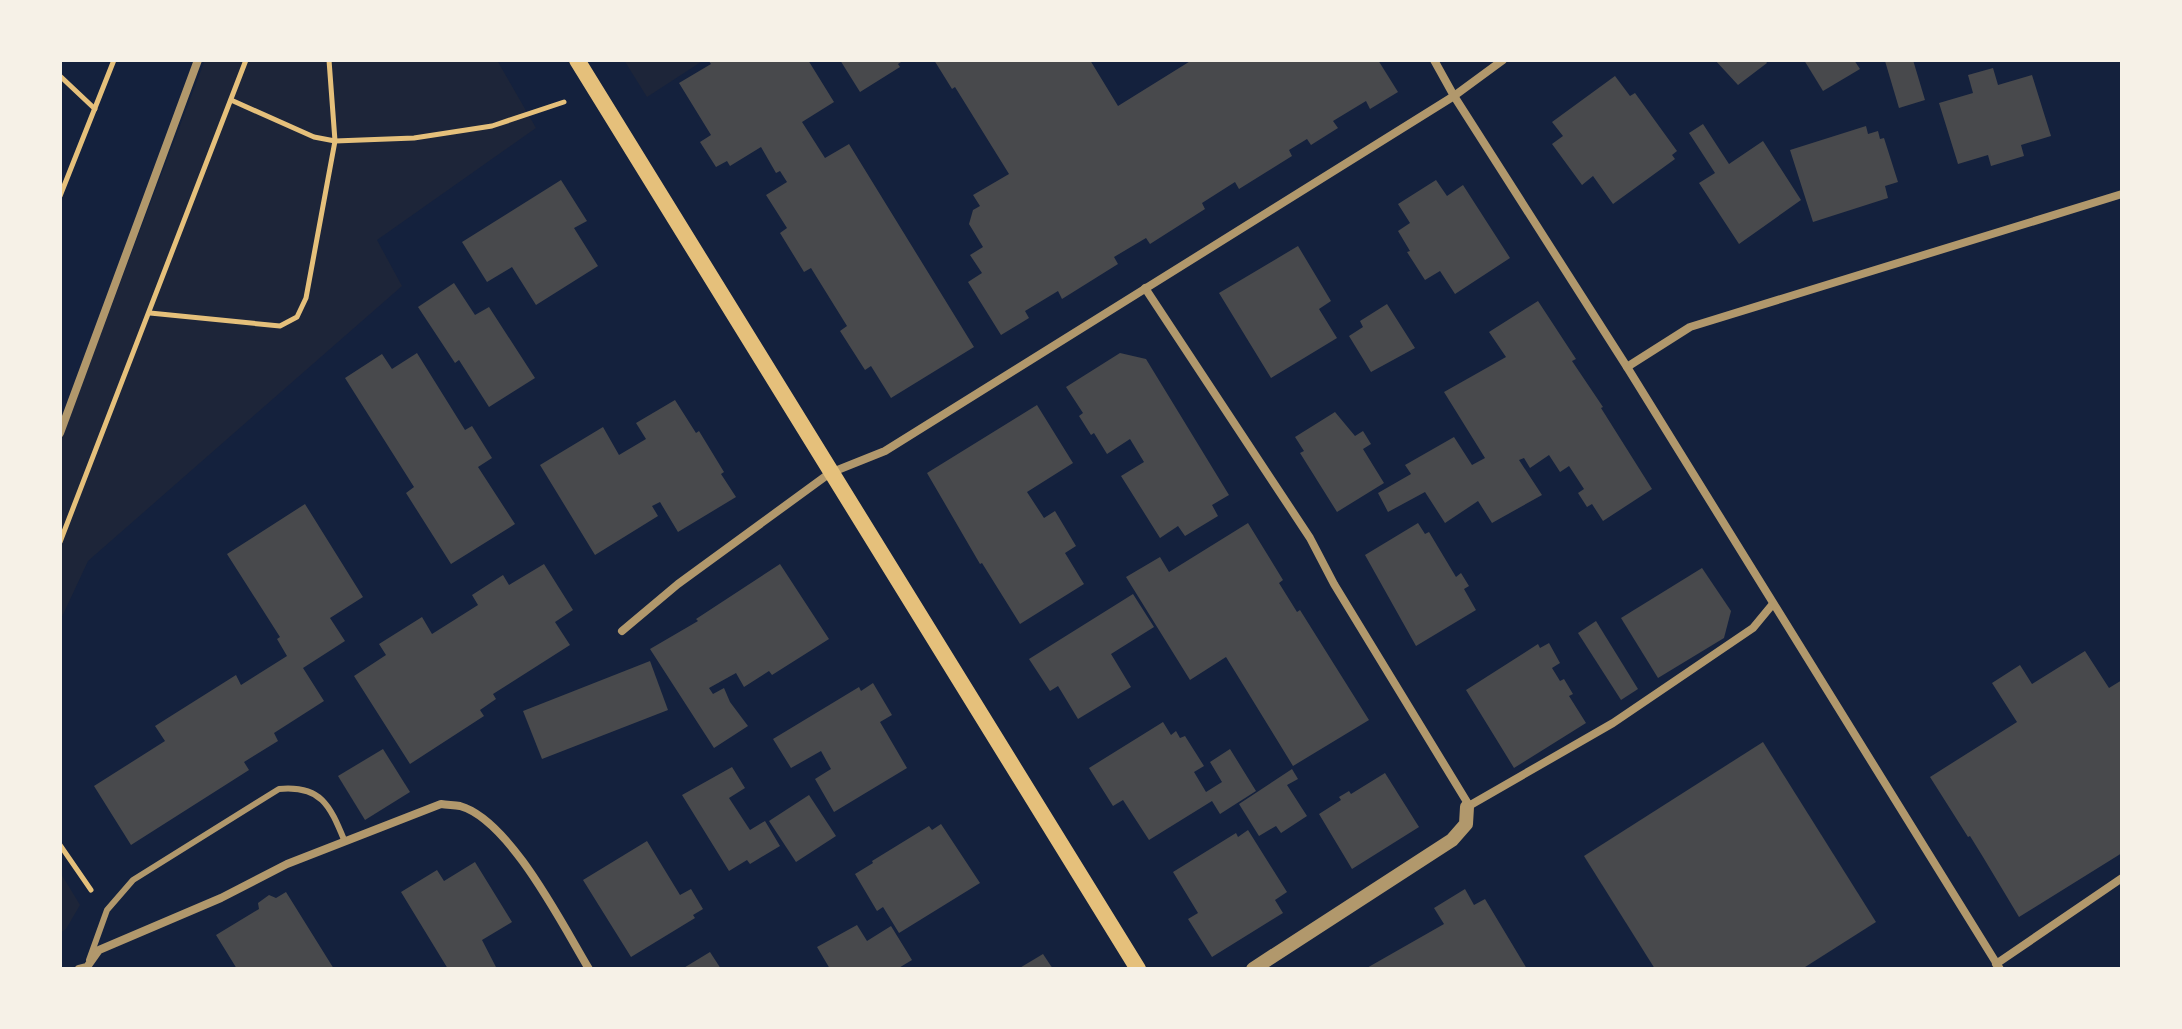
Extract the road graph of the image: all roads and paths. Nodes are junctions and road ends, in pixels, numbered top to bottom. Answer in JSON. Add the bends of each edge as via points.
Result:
{"nodes":[{"id":1,"x":114,"y":60,"type":"edge"},
{"id":2,"x":198,"y":60,"type":"edge"},
{"id":3,"x":246,"y":60,"type":"edge"},
{"id":4,"x":329,"y":60,"type":"edge"},
{"id":5,"x":577,"y":60,"type":"edge"},
{"id":6,"x":1434,"y":60,"type":"edge"},
{"id":7,"x":1503,"y":60,"type":"edge"},
{"id":8,"x":60,"y":76,"type":"edge"},
{"id":9,"x":1454,"y":96,"type":"junction"},
{"id":10,"x":231,"y":100,"type":"junction"},
{"id":11,"x":568,"y":100,"type":"dead end"},
{"id":12,"x":95,"y":109,"type":"junction"},
{"id":13,"x":335,"y":141,"type":"junction"},
{"id":14,"x":2122,"y":194,"type":"edge"},
{"id":15,"x":60,"y":196,"type":"edge"},
{"id":16,"x":1145,"y":288,"type":"junction"},
{"id":17,"x":150,"y":313,"type":"junction"},
{"id":18,"x":1627,"y":367,"type":"junction"},
{"id":19,"x":60,"y":433,"type":"edge"},
{"id":20,"x":830,"y":473,"type":"junction"},
{"id":21,"x":60,"y":542,"type":"edge"},
{"id":22,"x":1772,"y":605,"type":"junction"},
{"id":23,"x":622,"y":631,"type":"dead end"},
{"id":24,"x":1467,"y":807,"type":"junction"},
{"id":25,"x":345,"y":842,"type":"junction"},
{"id":26,"x":60,"y":845,"type":"edge"},
{"id":27,"x":2122,"y":878,"type":"edge"},
{"id":28,"x":107,"y":910,"type":"junction"},
{"id":29,"x":1998,"y":966,"type":"edge"},
{"id":30,"x":86,"y":968,"type":"edge"},
{"id":31,"x":589,"y":969,"type":"edge"},
{"id":32,"x":1138,"y":969,"type":"edge"},
{"id":33,"x":1253,"y":969,"type":"edge"}],
"edges":[{"from":1,"to":12,"type":"path"},
{"from":2,"to":19,"type":"street"},
{"from":3,"to":10,"type":"path"},
{"from":4,"to":13,"type":"path"},
{"from":5,"to":20,"type":"main road"},
{"from":6,"to":9,"type":"street"},
{"from":7,"to":9,"type":"street"},
{"from":8,"to":12,"type":"path"},
{"from":9,"to":16,"type":"street"},
{"from":9,"to":18,"type":"street"},
{"from":10,"to":13,"type":"path"},
{"from":10,"to":17,"type":"path"},
{"from":11,"to":13,"type":"path","via":[[492,126],[414,138]]},
{"from":12,"to":15,"type":"path"},
{"from":13,"to":17,"type":"path","via":[[306,298],[297,317],[280,326]]},
{"from":14,"to":18,"type":"street","via":[[1690,327]]},
{"from":16,"to":20,"type":"street","via":[[885,451]]},
{"from":16,"to":24,"type":"street","via":[[1310,538]]},
{"from":17,"to":21,"type":"path"},
{"from":18,"to":22,"type":"street"},
{"from":20,"to":23,"type":"street"},
{"from":20,"to":32,"type":"main road"},
{"from":22,"to":24,"type":"street","via":[[1753,628],[1613,723]]},
{"from":22,"to":29,"type":"street"},
{"from":24,"to":33,"type":"street","via":[[1466,824],[1452,840]]},
{"from":25,"to":28,"type":"lane","via":[[332,809],[317,795],[298,787],[279,789],[133,880]]},
{"from":25,"to":30,"type":"street","via":[[99,950]]},
{"from":25,"to":31,"type":"street","via":[[441,804],[461,806],[511,846]]},
{"from":26,"to":28,"type":"path"},
{"from":27,"to":29,"type":"street"},
{"from":28,"to":30,"type":"lane"}]}
